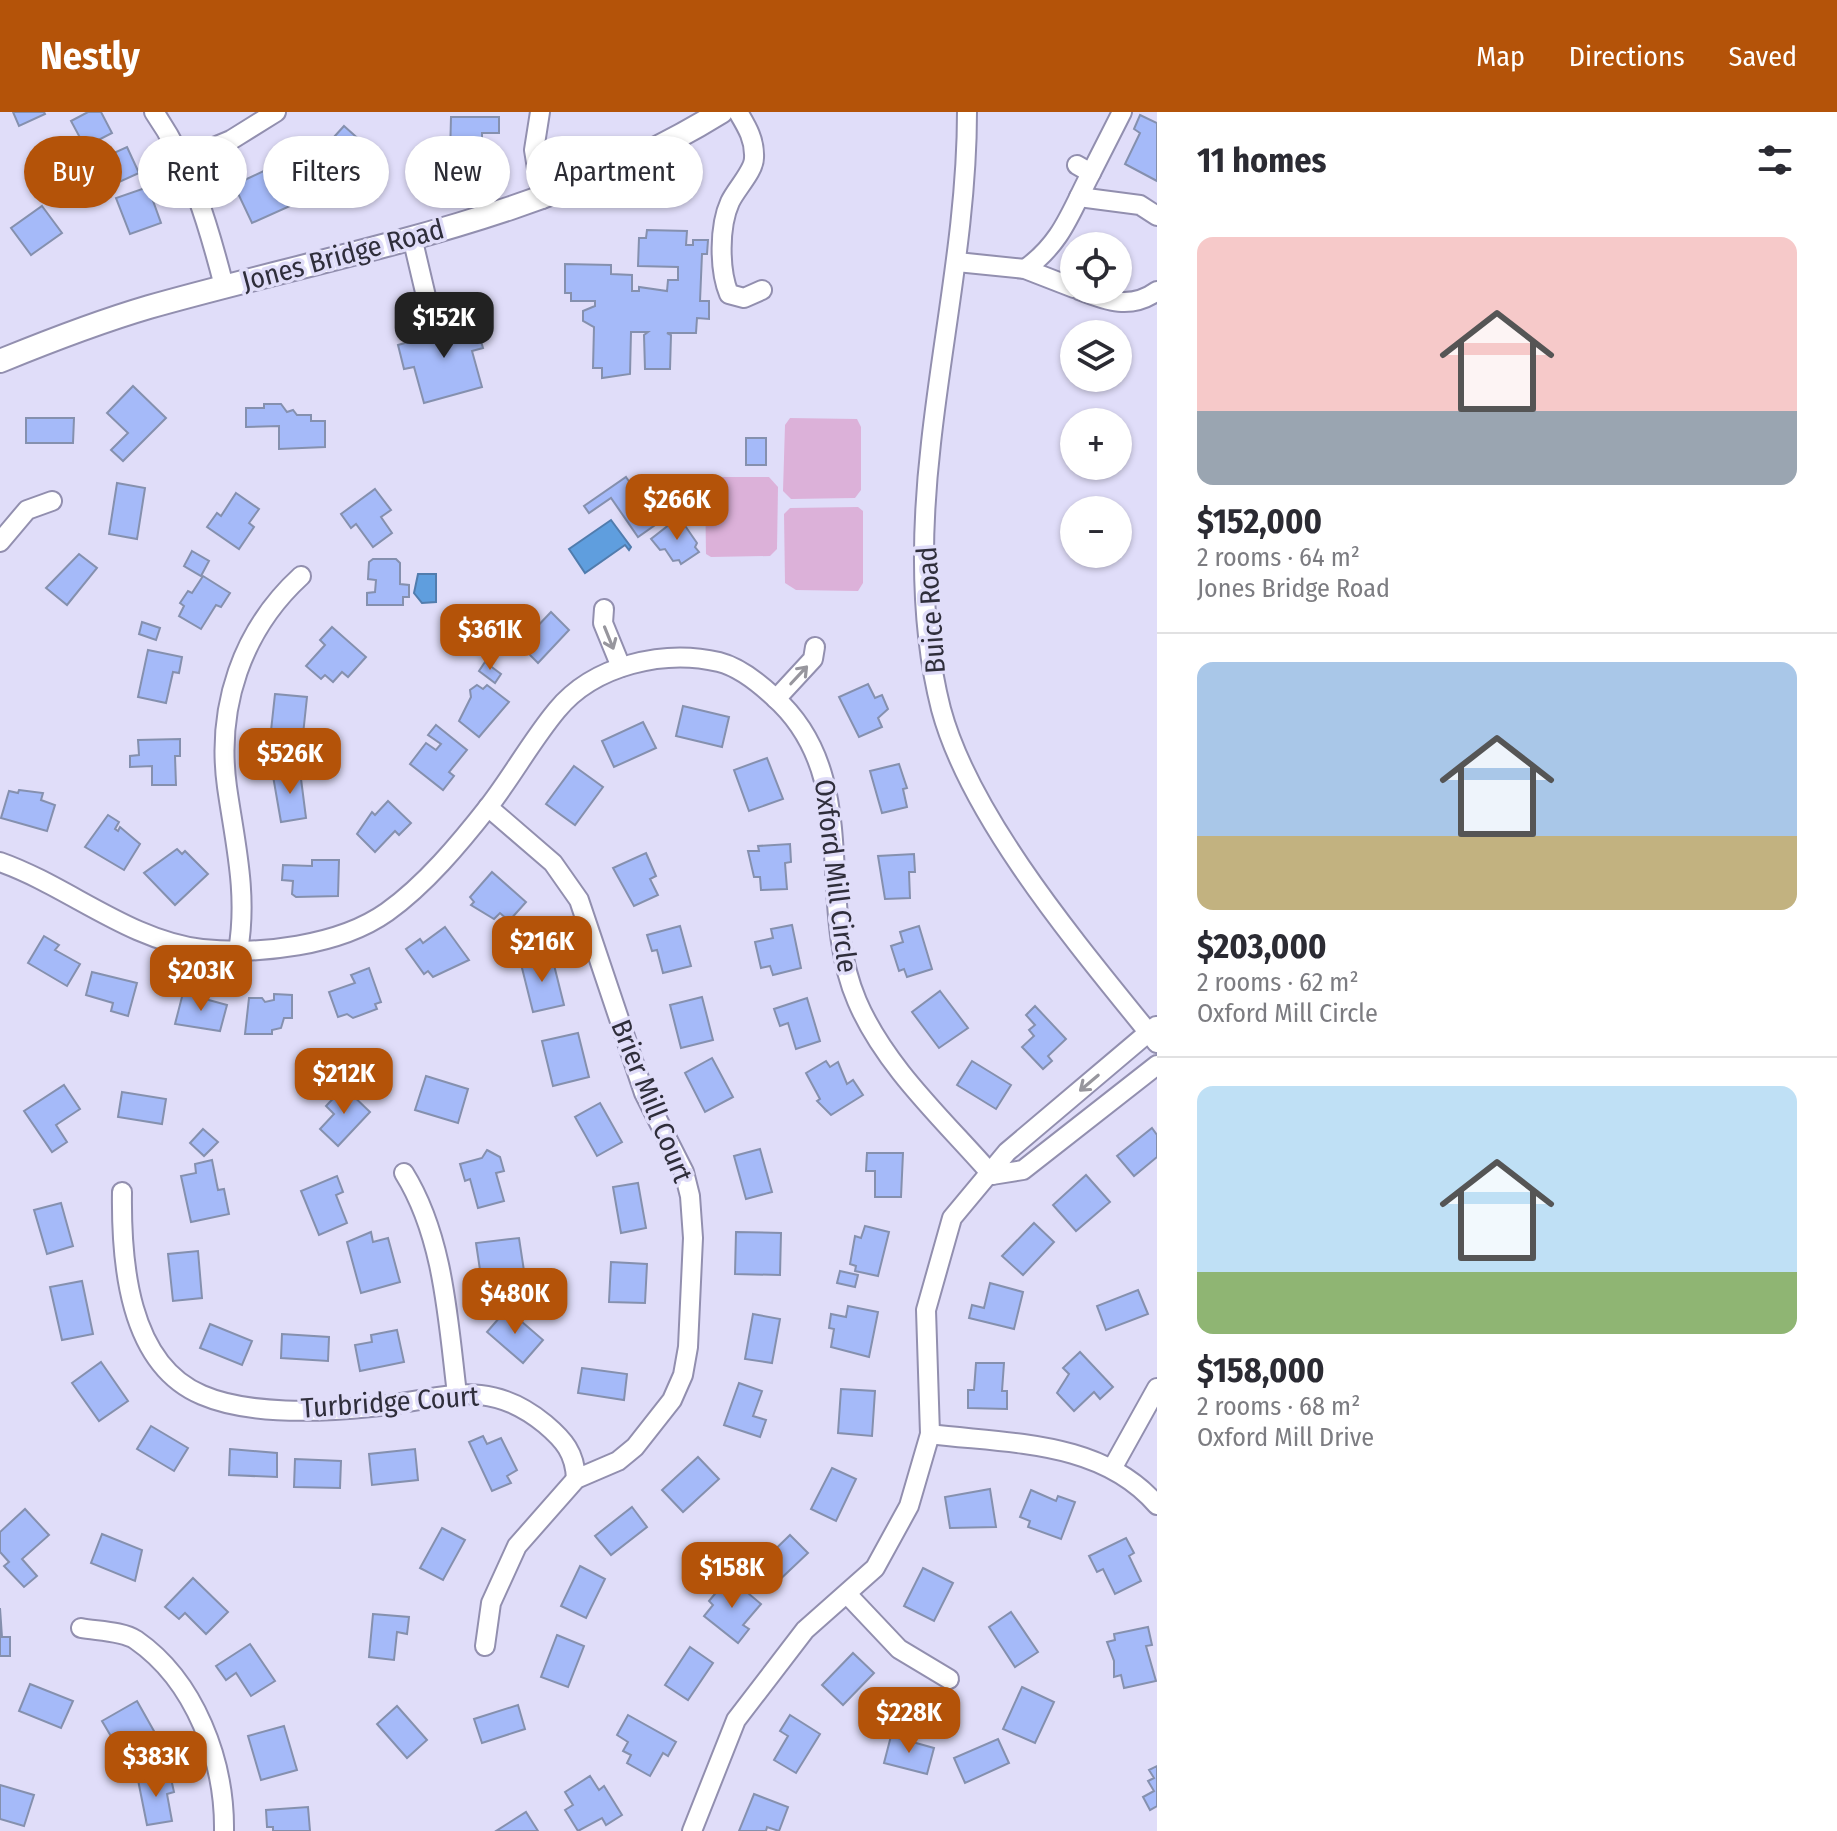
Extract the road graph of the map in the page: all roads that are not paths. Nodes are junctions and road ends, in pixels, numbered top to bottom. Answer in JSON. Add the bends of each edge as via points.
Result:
{"nodes":[{"id":1,"x":154,"y":112,"type":"edge"},
{"id":2,"x":276,"y":112,"type":"edge"},
{"id":3,"x":540,"y":112,"type":"edge"},
{"id":4,"x":721,"y":112,"type":"edge"},
{"id":5,"x":738,"y":112,"type":"edge"},
{"id":6,"x":967,"y":112,"type":"edge"},
{"id":7,"x":1122,"y":112,"type":"edge"},
{"id":8,"x":168,"y":136,"type":"edge"},
{"id":9,"x":237,"y":136,"type":"edge"},
{"id":10,"x":536,"y":136,"type":"edge"},
{"id":11,"x":678,"y":136,"type":"edge"},
{"id":12,"x":755,"y":162,"type":"junction"},
{"id":13,"x":761,"y":183,"type":"dead end"},
{"id":14,"x":1079,"y":197,"type":"junction"},
{"id":15,"x":526,"y":204,"type":"edge"},
{"id":16,"x":203,"y":208,"type":"edge"},
{"id":17,"x":1157,"y":216,"type":"edge"},
{"id":18,"x":412,"y":237,"type":"junction"},
{"id":19,"x":957,"y":262,"type":"junction"},
{"id":20,"x":1025,"y":269,"type":"junction"},
{"id":21,"x":1060,"y":283,"type":"edge"},
{"id":22,"x":224,"y":286,"type":"junction"},
{"id":23,"x":762,"y":290,"type":"dead end"},
{"id":24,"x":1157,"y":291,"type":"edge"},
{"id":25,"x":1132,"y":303,"type":"edge"},
{"id":26,"x":429,"y":309,"type":"dead end"},
{"id":27,"x":0,"y":361,"type":"edge"},
{"id":28,"x":52,"y":501,"type":"dead end"},
{"id":29,"x":0,"y":542,"type":"edge"},
{"id":30,"x":301,"y":576,"type":"dead end"},
{"id":31,"x":604,"y":609,"type":"dead end"},
{"id":32,"x":815,"y":647,"type":"dead end"},
{"id":33,"x":621,"y":667,"type":"junction"},
{"id":34,"x":776,"y":699,"type":"junction"},
{"id":35,"x":488,"y":807,"type":"junction"},
{"id":36,"x":0,"y":862,"type":"edge"},
{"id":37,"x":238,"y":951,"type":"junction"},
{"id":38,"x":1154,"y":1034,"type":"edge"},
{"id":39,"x":1157,"y":1065,"type":"edge"},
{"id":40,"x":404,"y":1173,"type":"dead end"},
{"id":41,"x":992,"y":1175,"type":"junction"},
{"id":42,"x":122,"y":1192,"type":"dead end"},
{"id":43,"x":1157,"y":1388,"type":"edge"},
{"id":44,"x":457,"y":1394,"type":"junction"},
{"id":45,"x":930,"y":1434,"type":"junction"},
{"id":46,"x":1113,"y":1467,"type":"junction"},
{"id":47,"x":576,"y":1479,"type":"junction"},
{"id":48,"x":1157,"y":1505,"type":"edge"},
{"id":49,"x":847,"y":1594,"type":"junction"},
{"id":50,"x":81,"y":1628,"type":"dead end"},
{"id":51,"x":485,"y":1646,"type":"dead end"},
{"id":52,"x":949,"y":1679,"type":"dead end"},
{"id":53,"x":224,"y":1831,"type":"edge"},
{"id":54,"x":692,"y":1831,"type":"edge"}],
"edges":[{"from":1,"to":8,"type":"street"},
{"from":2,"to":9,"type":"street"},
{"from":3,"to":10,"type":"street"},
{"from":4,"to":11,"type":"main road","name":"Jones Bridge Road"},
{"from":5,"to":12,"type":"street","via":[[752,135]]},
{"from":6,"to":19,"type":"street","name":"Buice Road"},
{"from":7,"to":14,"type":"street","via":[[1084,169]]},
{"from":12,"to":13,"type":"street"},
{"from":12,"to":23,"type":"street","via":[[729,204],[723,234],[724,283],[729,294],[744,298]]},
{"from":14,"to":17,"type":"street","via":[[1140,205]]},
{"from":14,"to":20,"type":"street","via":[[1048,252]]},
{"from":15,"to":18,"type":"main road","name":"Jones Bridge Road"},
{"from":16,"to":22,"type":"street"},
{"from":18,"to":22,"type":"main road","name":"Jones Bridge Road"},
{"from":18,"to":26,"type":"street"},
{"from":19,"to":20,"type":"street"},
{"from":19,"to":38,"type":"street","name":"Buice Road","via":[[931,443],[926,534],[924,591],[941,710],[958,756],[997,830]]},
{"from":20,"to":21,"type":"street"},
{"from":22,"to":27,"type":"main road","name":"Jones Bridge Road","via":[[130,313]]},
{"from":24,"to":25,"type":"street"},
{"from":28,"to":29,"type":"street","via":[[27,510]]},
{"from":30,"to":37,"type":"street","via":[[280,595],[244,650],[230,702],[224,741],[244,917]]},
{"from":31,"to":33,"type":"street","one_way":true,"via":[[603,623]]},
{"from":34,"to":32,"type":"street","one_way":true,"via":[[813,659]]},
{"from":33,"to":34,"type":"street","name":"Oxford Mill Circle","via":[[690,657],[723,662]]},
{"from":33,"to":35,"type":"street","name":"Oxford Mill Circle","via":[[559,707]]},
{"from":34,"to":41,"type":"street","name":"Oxford Mill Circle","via":[[799,721],[824,772],[838,933],[845,972],[859,1005],[888,1055]]},
{"from":35,"to":37,"type":"street","name":"Oxford Mill Circle","via":[[385,913],[332,937]]},
{"from":35,"to":47,"type":"street","name":"Brier Mill Court","via":[[553,863],[579,900],[632,1064],[675,1149],[690,1196],[693,1238],[683,1375],[672,1400],[635,1447],[618,1461]]},
{"from":36,"to":37,"type":"street","name":"Oxford Mill Circle","via":[[38,875],[147,933],[198,948]]},
{"from":38,"to":41,"type":"street","one_way":true,"via":[[1007,1152]]},
{"from":39,"to":41,"type":"street","via":[[1023,1170]]},
{"from":40,"to":44,"type":"street","via":[[442,1277]]},
{"from":41,"to":45,"type":"street","via":[[952,1218],[926,1310]]},
{"from":42,"to":44,"type":"street","name":"Turbridge Court","via":[[121,1226],[142,1333],[165,1367],[202,1395],[231,1403],[325,1410]]},
{"from":43,"to":46,"type":"street"},
{"from":44,"to":47,"type":"street","name":"Turbridge Court","via":[[482,1392],[526,1409],[563,1440],[575,1459]]},
{"from":45,"to":46,"type":"street","via":[[1078,1452]]},
{"from":45,"to":49,"type":"street","via":[[909,1506],[875,1568]]},
{"from":46,"to":48,"type":"street","via":[[1139,1484]]},
{"from":47,"to":51,"type":"street","name":"Brier Mill Court","via":[[517,1546],[491,1603]]},
{"from":49,"to":52,"type":"street","via":[[899,1649]]},
{"from":49,"to":54,"type":"street","via":[[805,1630],[736,1720]]},
{"from":50,"to":53,"type":"street","via":[[133,1638],[179,1680],[209,1741]]}]}
